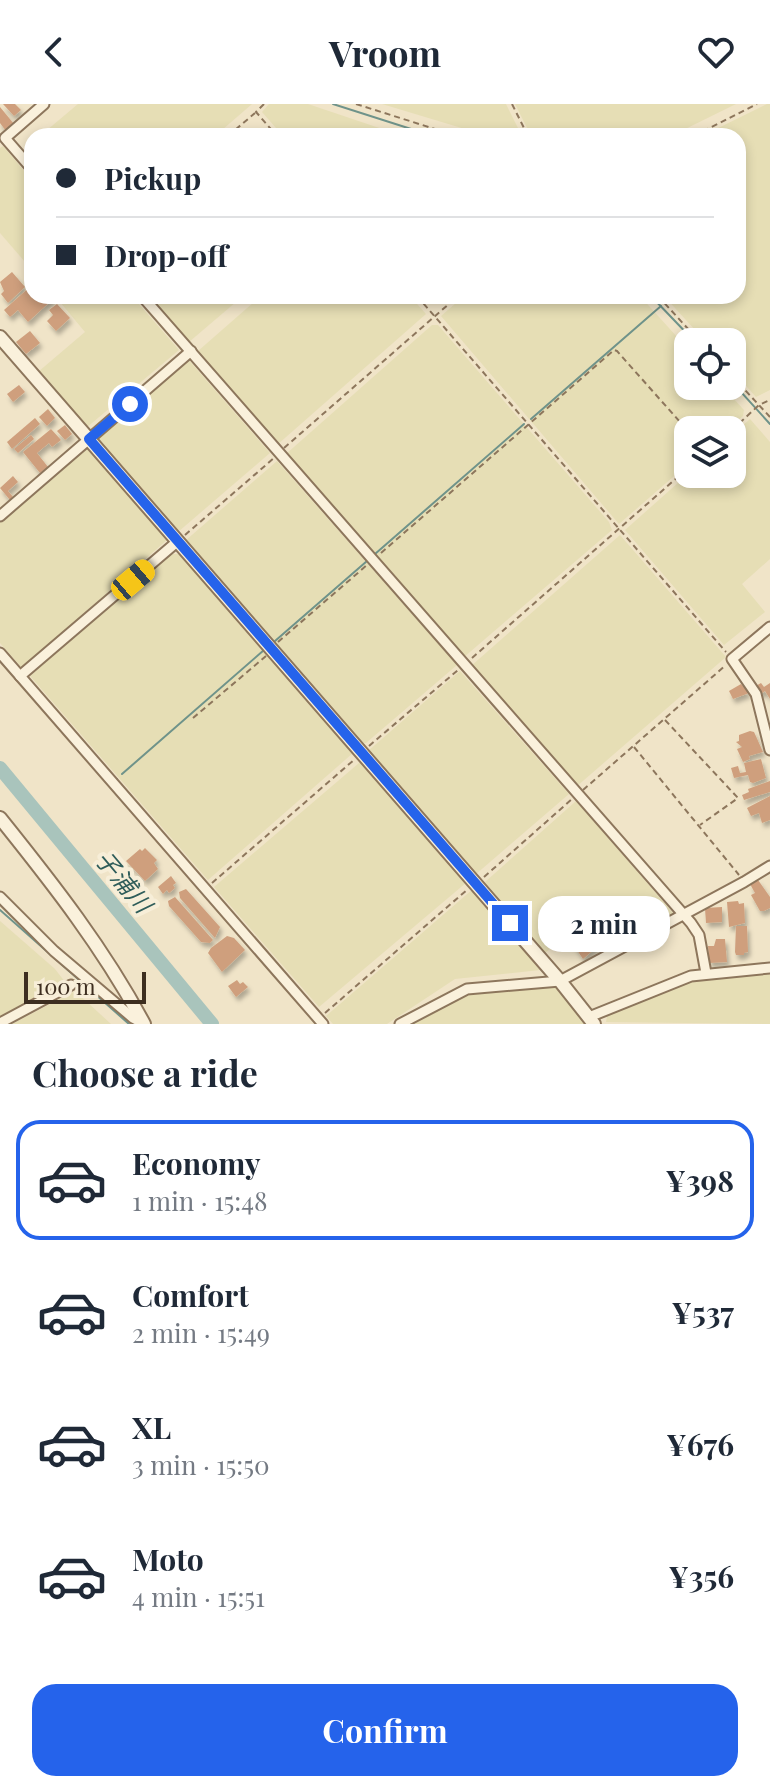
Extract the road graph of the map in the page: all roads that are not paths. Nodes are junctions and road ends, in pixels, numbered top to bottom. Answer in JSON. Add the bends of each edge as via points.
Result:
{"nodes":[{"id":1,"x":44,"y":104,"type":"edge"},
{"id":2,"x":2,"y":137,"type":"edge"},
{"id":3,"x":24,"y":160,"type":"edge"},
{"id":4,"x":149,"y":304,"type":"edge"},
{"id":5,"x":0,"y":337,"type":"edge"},
{"id":6,"x":191,"y":351,"type":"junction"},
{"id":7,"x":89,"y":439,"type":"junction"},
{"id":8,"x":0,"y":516,"type":"edge"},
{"id":9,"x":178,"y":541,"type":"junction"},
{"id":10,"x":770,"y":627,"type":"edge"},
{"id":11,"x":0,"y":653,"type":"edge"},
{"id":12,"x":20,"y":676,"type":"junction"},
{"id":13,"x":770,"y":750,"type":"edge"},
{"id":14,"x":0,"y":818,"type":"edge"},
{"id":15,"x":770,"y":866,"type":"edge"},
{"id":16,"x":0,"y":897,"type":"edge"},
{"id":17,"x":682,"y":915,"type":"junction"},
{"id":18,"x":770,"y":968,"type":"edge"},
{"id":19,"x":706,"y":973,"type":"junction"},
{"id":20,"x":560,"y":981,"type":"junction"},
{"id":21,"x":71,"y":985,"type":"dead end"},
{"id":22,"x":591,"y":1020,"type":"edge"},
{"id":23,"x":321,"y":1021,"type":"edge"},
{"id":24,"x":0,"y":1023,"type":"edge"},
{"id":25,"x":144,"y":1024,"type":"edge"},
{"id":26,"x":400,"y":1024,"type":"edge"}],
"edges":[{"from":1,"to":2,"type":"street"},
{"from":2,"to":3,"type":"street"},
{"from":4,"to":6,"type":"street"},
{"from":5,"to":7,"type":"street"},
{"from":6,"to":7,"type":"street"},
{"from":6,"to":17,"type":"street"},
{"from":7,"to":8,"type":"street"},
{"from":7,"to":9,"type":"street"},
{"from":9,"to":12,"type":"street"},
{"from":9,"to":20,"type":"street"},
{"from":10,"to":13,"type":"street","via":[[732,659],[756,694]]},
{"from":11,"to":12,"type":"street"},
{"from":12,"to":23,"type":"street"},
{"from":14,"to":25,"type":"street","via":[[117,973]]},
{"from":15,"to":17,"type":"street"},
{"from":16,"to":25,"type":"street","via":[[64,960]]},
{"from":17,"to":19,"type":"street","via":[[699,935]]},
{"from":17,"to":20,"type":"street"},
{"from":18,"to":19,"type":"street"},
{"from":19,"to":22,"type":"street"},
{"from":20,"to":22,"type":"street"},
{"from":20,"to":26,"type":"street","via":[[467,989]]},
{"from":21,"to":24,"type":"street"}]}
